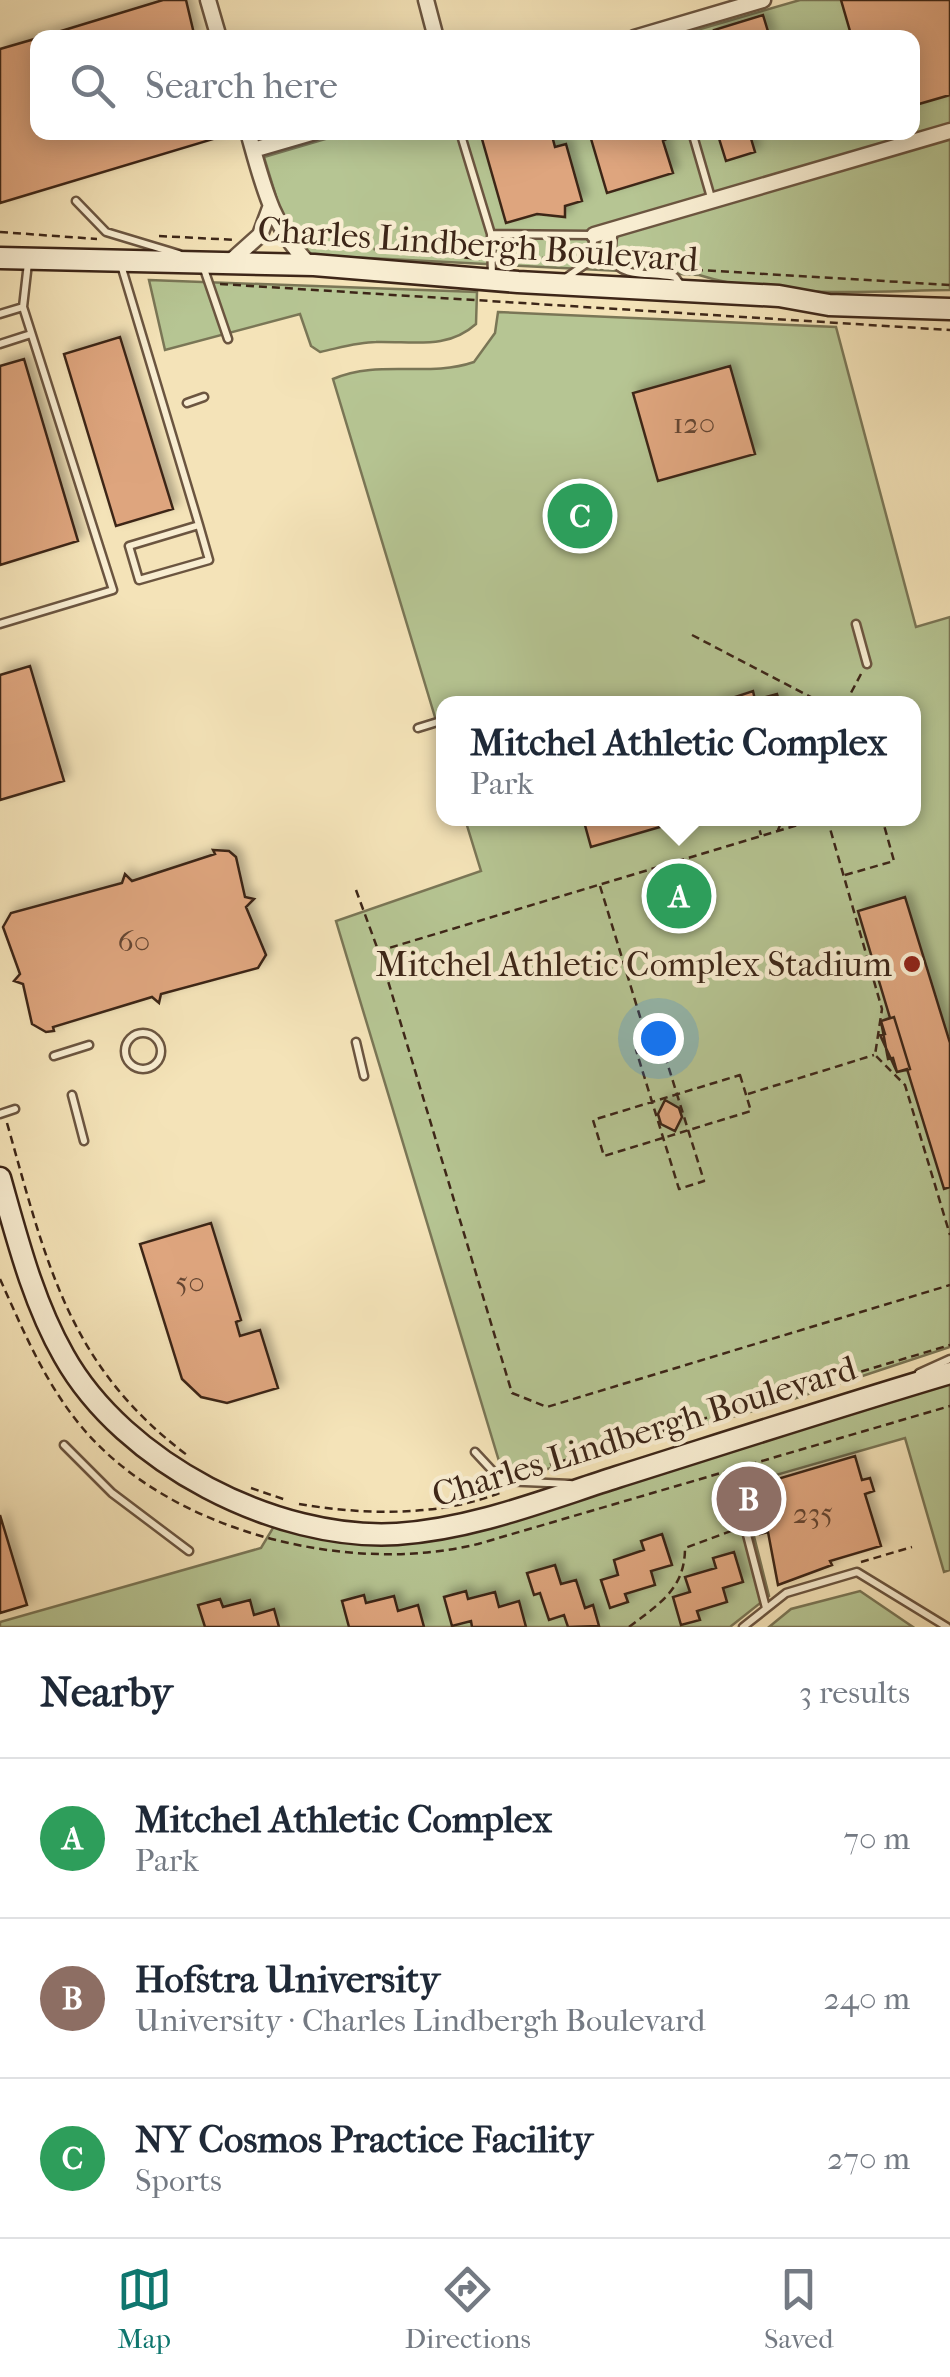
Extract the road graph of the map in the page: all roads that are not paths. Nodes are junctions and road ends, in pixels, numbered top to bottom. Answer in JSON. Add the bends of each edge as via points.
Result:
{"nodes":[{"id":1,"x":208,"y":0,"type":"edge"},
{"id":2,"x":426,"y":0,"type":"edge"},
{"id":3,"x":764,"y":0,"type":"edge"},
{"id":4,"x":217,"y":30,"type":"edge"},
{"id":5,"x":434,"y":30,"type":"edge"},
{"id":6,"x":671,"y":30,"type":"edge"},
{"id":7,"x":950,"y":131,"type":"edge"},
{"id":8,"x":250,"y":140,"type":"edge"},
{"id":9,"x":287,"y":140,"type":"edge"},
{"id":10,"x":462,"y":140,"type":"edge"},
{"id":11,"x":694,"y":140,"type":"edge"},
{"id":12,"x":920,"y":140,"type":"edge"},
{"id":13,"x":920,"y":140,"type":"edge"},
{"id":14,"x":253,"y":150,"type":"junction"},
{"id":15,"x":76,"y":201,"type":"dead end"},
{"id":16,"x":712,"y":202,"type":"junction"},
{"id":17,"x":270,"y":208,"type":"junction"},
{"id":18,"x":614,"y":229,"type":"junction"},
{"id":19,"x":491,"y":234,"type":"junction"},
{"id":20,"x":594,"y":236,"type":"junction"},
{"id":21,"x":29,"y":257,"type":"junction"},
{"id":22,"x":0,"y":258,"type":"edge"},
{"id":23,"x":119,"y":259,"type":"junction"},
{"id":24,"x":202,"y":261,"type":"junction"},
{"id":25,"x":232,"y":261,"type":"junction"},
{"id":26,"x":310,"y":265,"type":"junction"},
{"id":27,"x":492,"y":280,"type":"junction"},
{"id":28,"x":557,"y":284,"type":"junction"},
{"id":29,"x":685,"y":290,"type":"junction"},
{"id":30,"x":22,"y":307,"type":"junction"},
{"id":31,"x":0,"y":314,"type":"edge"},
{"id":32,"x":949,"y":314,"type":"edge"},
{"id":33,"x":31,"y":334,"type":"junction"},
{"id":34,"x":228,"y":339,"type":"dead end"},
{"id":35,"x":0,"y":344,"type":"edge"},
{"id":36,"x":204,"y":398,"type":"dead end"},
{"id":37,"x":187,"y":403,"type":"dead end"},
{"id":38,"x":200,"y":525,"type":"junction"},
{"id":39,"x":0,"y":624,"type":"edge"},
{"id":40,"x":856,"y":624,"type":"dead end"},
{"id":41,"x":868,"y":664,"type":"road end"},
{"id":42,"x":436,"y":722,"type":"edge"},
{"id":43,"x":418,"y":728,"type":"dead end"},
{"id":44,"x":356,"y":1042,"type":"dead end"},
{"id":45,"x":89,"y":1046,"type":"dead end"},
{"id":46,"x":54,"y":1056,"type":"dead end"},
{"id":47,"x":131,"y":1066,"type":"joint"},
{"id":48,"x":364,"y":1076,"type":"dead end"},
{"id":49,"x":72,"y":1095,"type":"dead end"},
{"id":50,"x":15,"y":1108,"type":"dead end"},
{"id":51,"x":2,"y":1113,"type":"edge"},
{"id":52,"x":84,"y":1141,"type":"dead end"},
{"id":53,"x":0,"y":1178,"type":"edge"},
{"id":54,"x":950,"y":1359,"type":"edge"},
{"id":55,"x":950,"y":1372,"type":"edge"},
{"id":56,"x":854,"y":1402,"type":"junction"},
{"id":57,"x":64,"y":1445,"type":"dead end"},
{"id":58,"x":475,"y":1452,"type":"dead end"},
{"id":59,"x":590,"y":1486,"type":"junction"},
{"id":60,"x":745,"y":1526,"type":"road end"},
{"id":61,"x":189,"y":1551,"type":"dead end"},
{"id":62,"x":766,"y":1608,"type":"junction"},
{"id":63,"x":743,"y":1627,"type":"edge"},
{"id":64,"x":946,"y":1627,"type":"edge"}],
"edges":[{"from":1,"to":4,"type":"street"},
{"from":2,"to":5,"type":"street"},
{"from":3,"to":6,"type":"street"},
{"from":7,"to":13,"type":"street"},
{"from":8,"to":14,"type":"street"},
{"from":9,"to":14,"type":"street"},
{"from":10,"to":19,"type":"lane"},
{"from":11,"to":16,"type":"lane"},
{"from":12,"to":16,"type":"street"},
{"from":14,"to":17,"type":"street"},
{"from":15,"to":24,"type":"lane","via":[[106,232]]},
{"from":16,"to":18,"type":"street"},
{"from":17,"to":25,"type":"street","via":[[254,241]]},
{"from":17,"to":26,"type":"street","via":[[288,244]]},
{"from":18,"to":20,"type":"street"},
{"from":18,"to":29,"type":"lane","via":[[610,249],[621,270],[675,277]]},
{"from":19,"to":20,"type":"lane"},
{"from":19,"to":27,"type":"lane"},
{"from":20,"to":28,"type":"lane","via":[[590,261]]},
{"from":21,"to":22,"type":"street","name":"Charles Lindbergh Boulevard"},
{"from":21,"to":23,"type":"street","name":"Charles Lindbergh Boulevard"},
{"from":21,"to":30,"type":"lane"},
{"from":23,"to":24,"type":"street","name":"Charles Lindbergh Boulevard"},
{"from":23,"to":38,"type":"lane"},
{"from":24,"to":25,"type":"street","name":"Charles Lindbergh Boulevard"},
{"from":24,"to":34,"type":"lane"},
{"from":25,"to":26,"type":"street","name":"Charles Lindbergh Boulevard"},
{"from":26,"to":27,"type":"street","name":"Charles Lindbergh Boulevard"},
{"from":27,"to":28,"type":"street","name":"Charles Lindbergh Boulevard"},
{"from":28,"to":29,"type":"street","name":"Charles Lindbergh Boulevard"},
{"from":29,"to":32,"type":"street","name":"Charles Lindbergh Boulevard"},
{"from":30,"to":31,"type":"lane"},
{"from":30,"to":33,"type":"lane"},
{"from":33,"to":35,"type":"lane"},
{"from":33,"to":39,"type":"lane","via":[[113,590]]},
{"from":36,"to":37,"type":"lane"},
{"from":38,"to":38,"type":"lane","via":[[210,560],[139,580],[129,546]]},
{"from":40,"to":41,"type":"lane"},
{"from":42,"to":43,"type":"lane"},
{"from":44,"to":48,"type":"lane"},
{"from":45,"to":46,"type":"lane"},
{"from":47,"to":47,"type":"lane","via":[[143,1070],[158,1061],[161,1049],[152,1034],[139,1032],[126,1044]]},
{"from":49,"to":52,"type":"lane"},
{"from":50,"to":51,"type":"lane"},
{"from":53,"to":59,"type":"street","name":"Charles Lindbergh Boulevard","via":[[38,1302],[66,1360],[122,1425],[196,1481],[267,1515],[362,1534],[431,1530]]},
{"from":54,"to":56,"type":"lane"},
{"from":55,"to":56,"type":"street","name":"Charles Lindbergh Boulevard"},
{"from":56,"to":59,"type":"street","name":"Charles Lindbergh Boulevard"},
{"from":57,"to":61,"type":"lane","via":[[112,1494]]},
{"from":58,"to":59,"type":"lane","via":[[506,1482]]},
{"from":60,"to":62,"type":"lane"},
{"from":62,"to":63,"type":"lane"},
{"from":62,"to":64,"type":"lane","via":[[803,1586],[857,1572]]}]}
